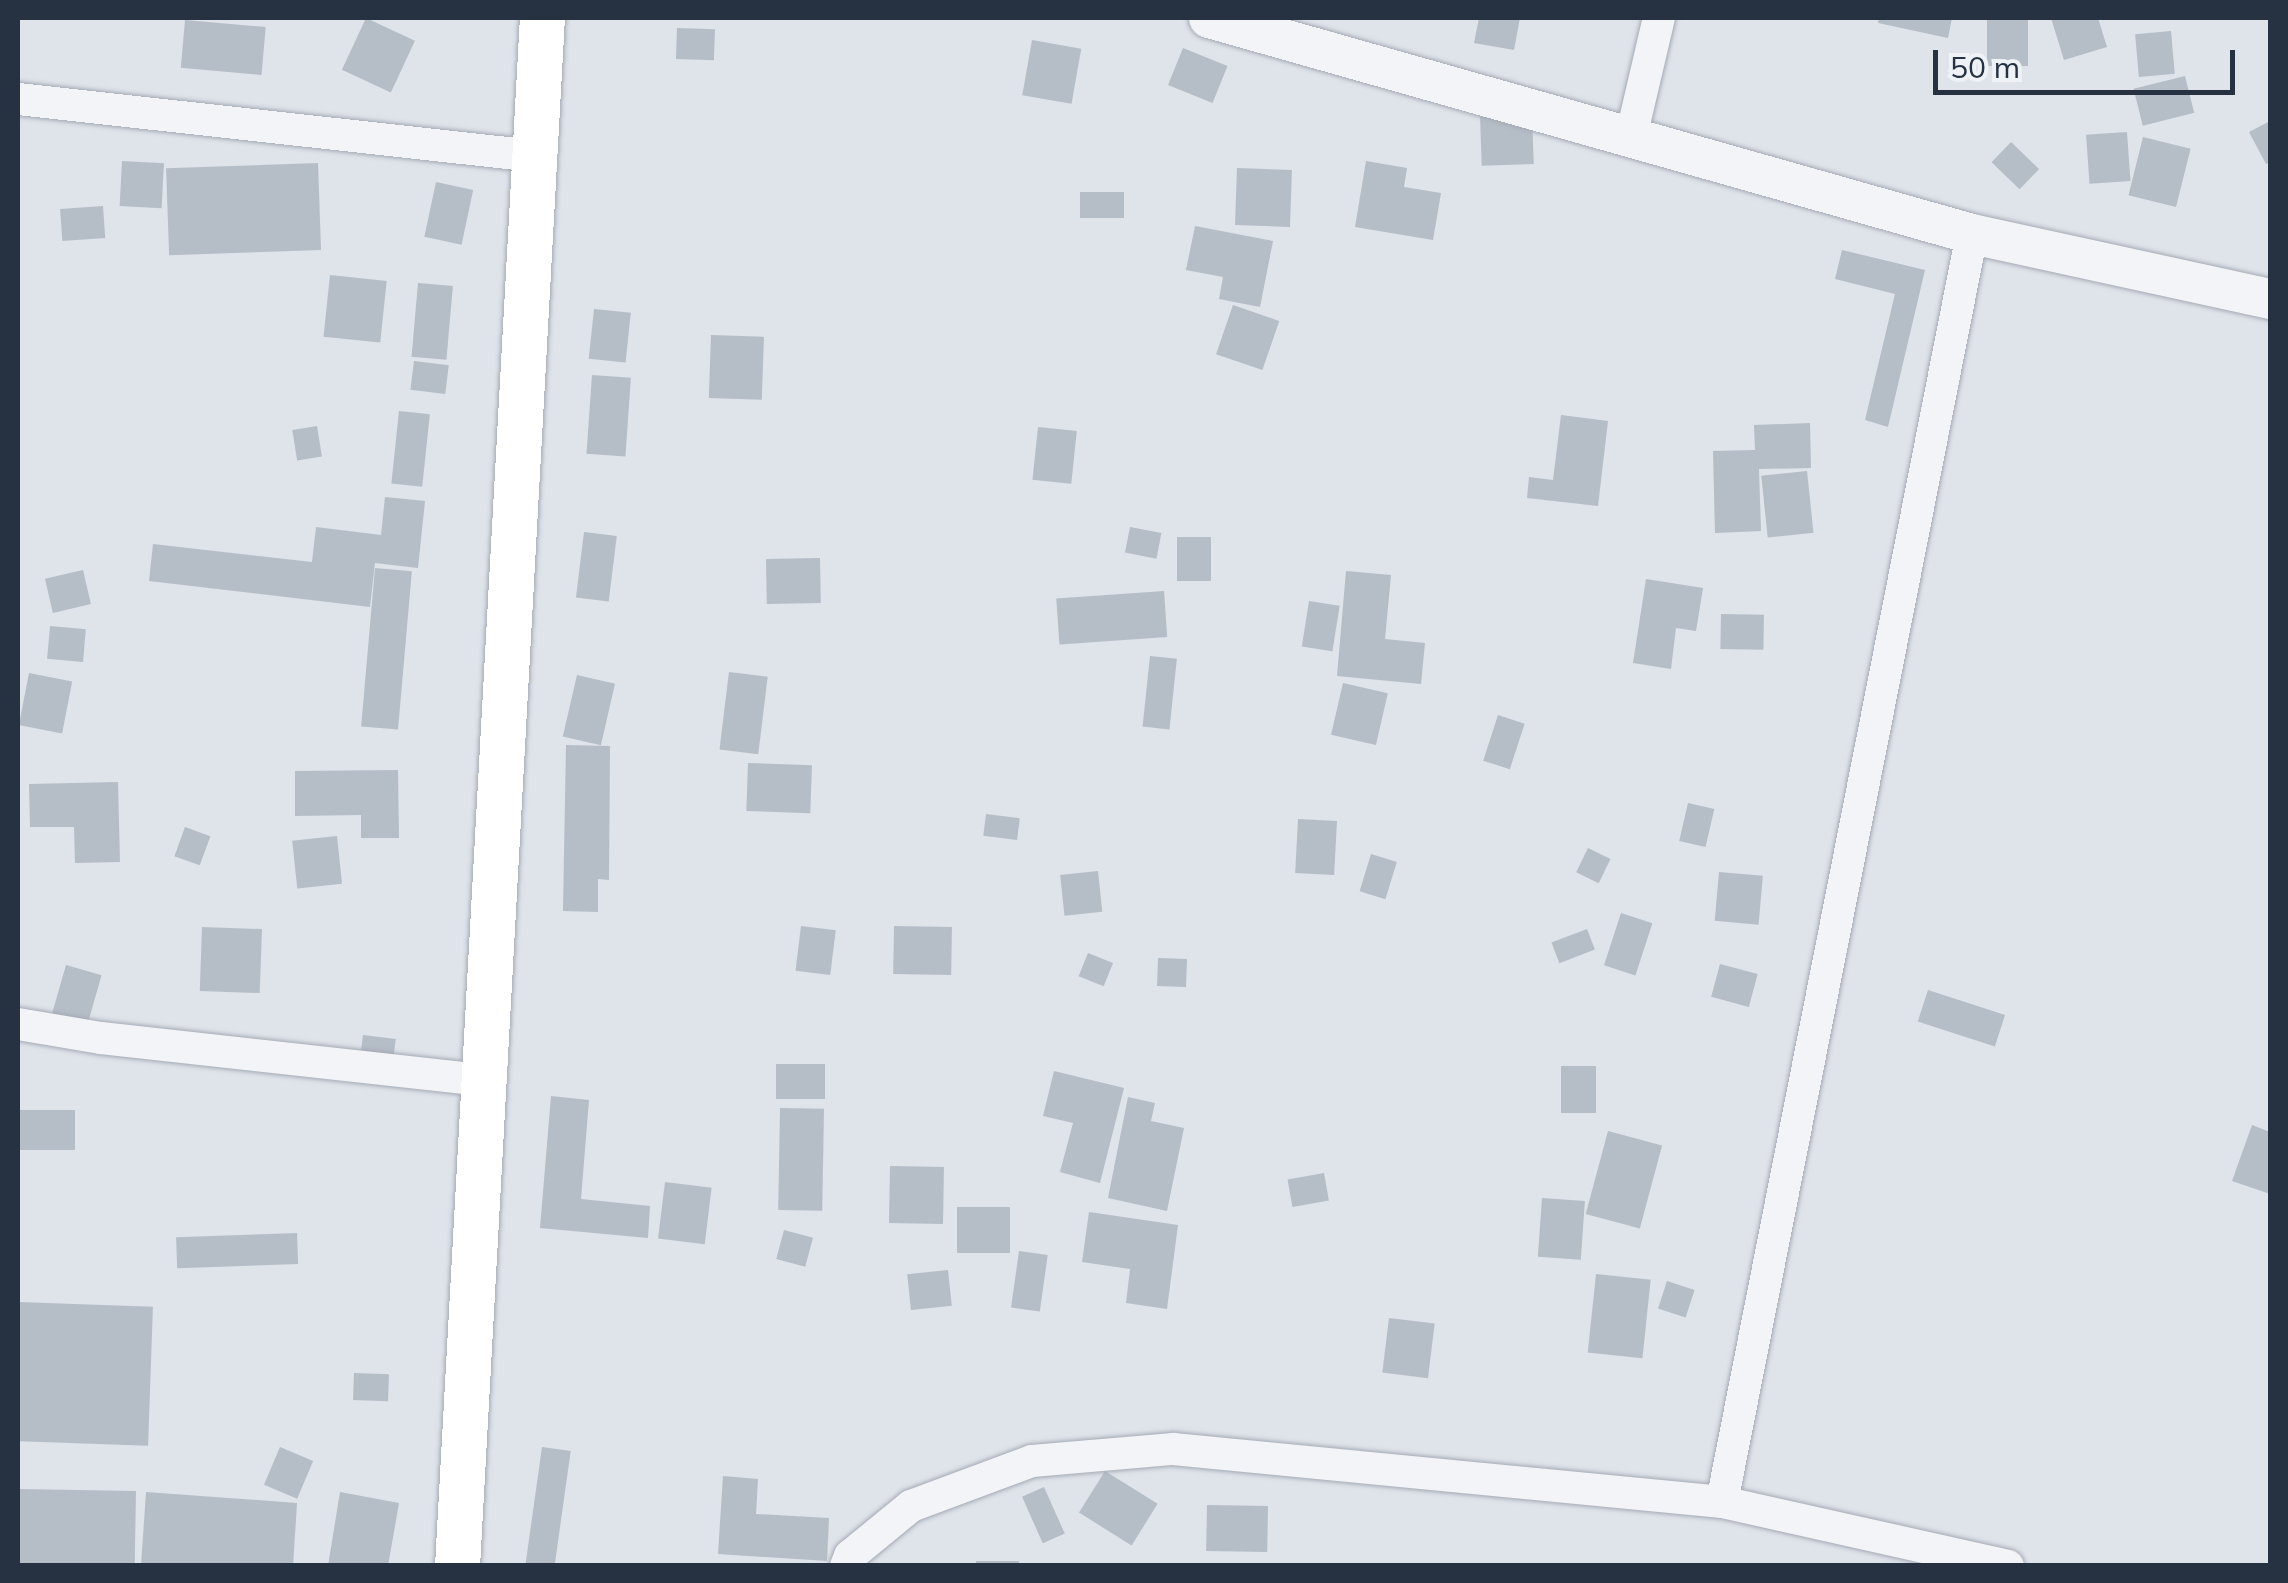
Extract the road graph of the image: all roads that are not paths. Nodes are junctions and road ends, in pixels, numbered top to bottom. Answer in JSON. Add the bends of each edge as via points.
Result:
{"nodes":[{"id":1,"x":542,"y":18,"type":"edge"},
{"id":2,"x":1209,"y":18,"type":"edge"},
{"id":3,"x":1659,"y":18,"type":"edge"},
{"id":4,"x":18,"y":99,"type":"edge"},
{"id":5,"x":1631,"y":137,"type":"junction"},
{"id":6,"x":534,"y":156,"type":"junction"},
{"id":7,"x":1972,"y":234,"type":"junction"},
{"id":8,"x":2270,"y":298,"type":"edge"},
{"id":9,"x":18,"y":1024,"type":"edge"},
{"id":10,"x":483,"y":1080,"type":"junction"},
{"id":11,"x":1722,"y":1502,"type":"junction"},
{"id":12,"x":456,"y":1566,"type":"edge"},
{"id":13,"x":846,"y":1566,"type":"edge"},
{"id":14,"x":2008,"y":1566,"type":"edge"}],
"edges":[{"from":1,"to":6,"type":"main road"},
{"from":2,"to":5,"type":"street"},
{"from":3,"to":5,"type":"street"},
{"from":4,"to":6,"type":"street"},
{"from":5,"to":7,"type":"street"},
{"from":6,"to":10,"type":"main road"},
{"from":7,"to":8,"type":"street"},
{"from":7,"to":11,"type":"street"},
{"from":9,"to":10,"type":"street"},
{"from":10,"to":12,"type":"main road"},
{"from":11,"to":13,"type":"street","via":[[1173,1449],[1032,1461],[910,1506]]},
{"from":11,"to":14,"type":"street"}]}
